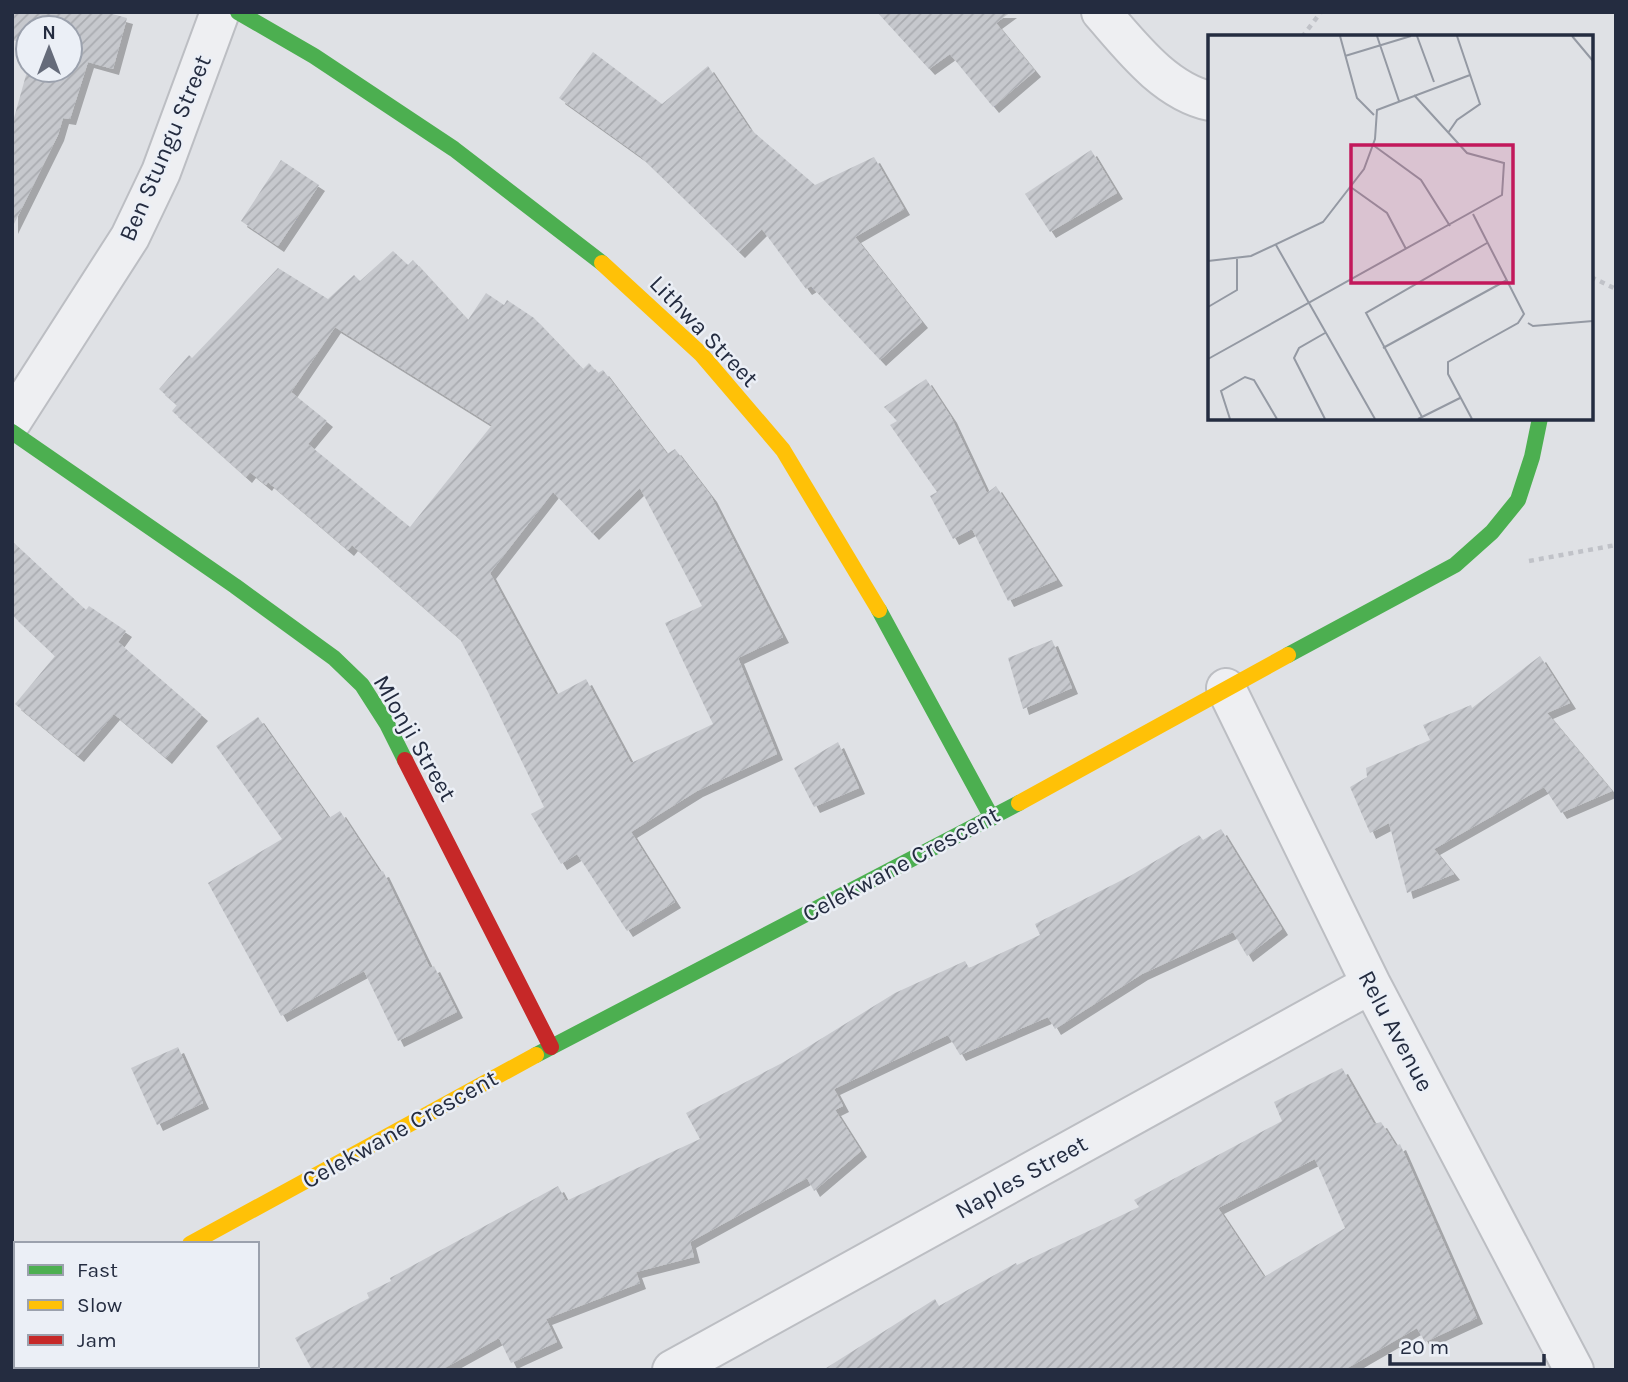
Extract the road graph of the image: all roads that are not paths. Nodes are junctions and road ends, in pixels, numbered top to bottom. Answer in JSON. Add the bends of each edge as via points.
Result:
{"nodes":[{"id":1,"x":220,"y":12,"type":"edge"},
{"id":2,"x":239,"y":12,"type":"edge"},
{"id":3,"x":1101,"y":12,"type":"edge"},
{"id":4,"x":1208,"y":101,"type":"edge"},
{"id":5,"x":1540,"y":420,"type":"edge"},
{"id":6,"x":12,"y":421,"type":"edge"},
{"id":7,"x":12,"y":432,"type":"edge"},
{"id":8,"x":1226,"y":688,"type":"junction"},
{"id":9,"x":992,"y":818,"type":"junction"},
{"id":10,"x":1371,"y":984,"type":"junction"},
{"id":11,"x":551,"y":1046,"type":"junction"},
{"id":12,"x":194,"y":1242,"type":"edge"},
{"id":13,"x":1564,"y":1366,"type":"edge"},
{"id":14,"x":672,"y":1370,"type":"edge"}],
"edges":[{"from":1,"to":6,"type":"street","name":"Ben Stungu Street","via":[[160,172],[130,237]]},
{"from":2,"to":9,"type":"street","name":"Lithwa Street","via":[[454,149],[597,258],[701,354],[783,450],[864,583]]},
{"from":3,"to":4,"type":"street","via":[[1162,76],[1195,98]]},
{"from":5,"to":8,"type":"street","name":"Celekwane Crescent","via":[[1518,500],[1455,565]]},
{"from":7,"to":11,"type":"street","name":"Mlonji Street","via":[[235,586],[334,658],[362,685],[387,724]]},
{"from":8,"to":9,"type":"street","name":"Celekwane Crescent"},
{"from":8,"to":10,"type":"street","name":"Relu Avenue"},
{"from":9,"to":11,"type":"street","name":"Celekwane Crescent"},
{"from":10,"to":13,"type":"street","name":"Relu Avenue"},
{"from":10,"to":14,"type":"street","name":"Naples Street"},
{"from":11,"to":12,"type":"street","name":"Celekwane Crescent"}]}
